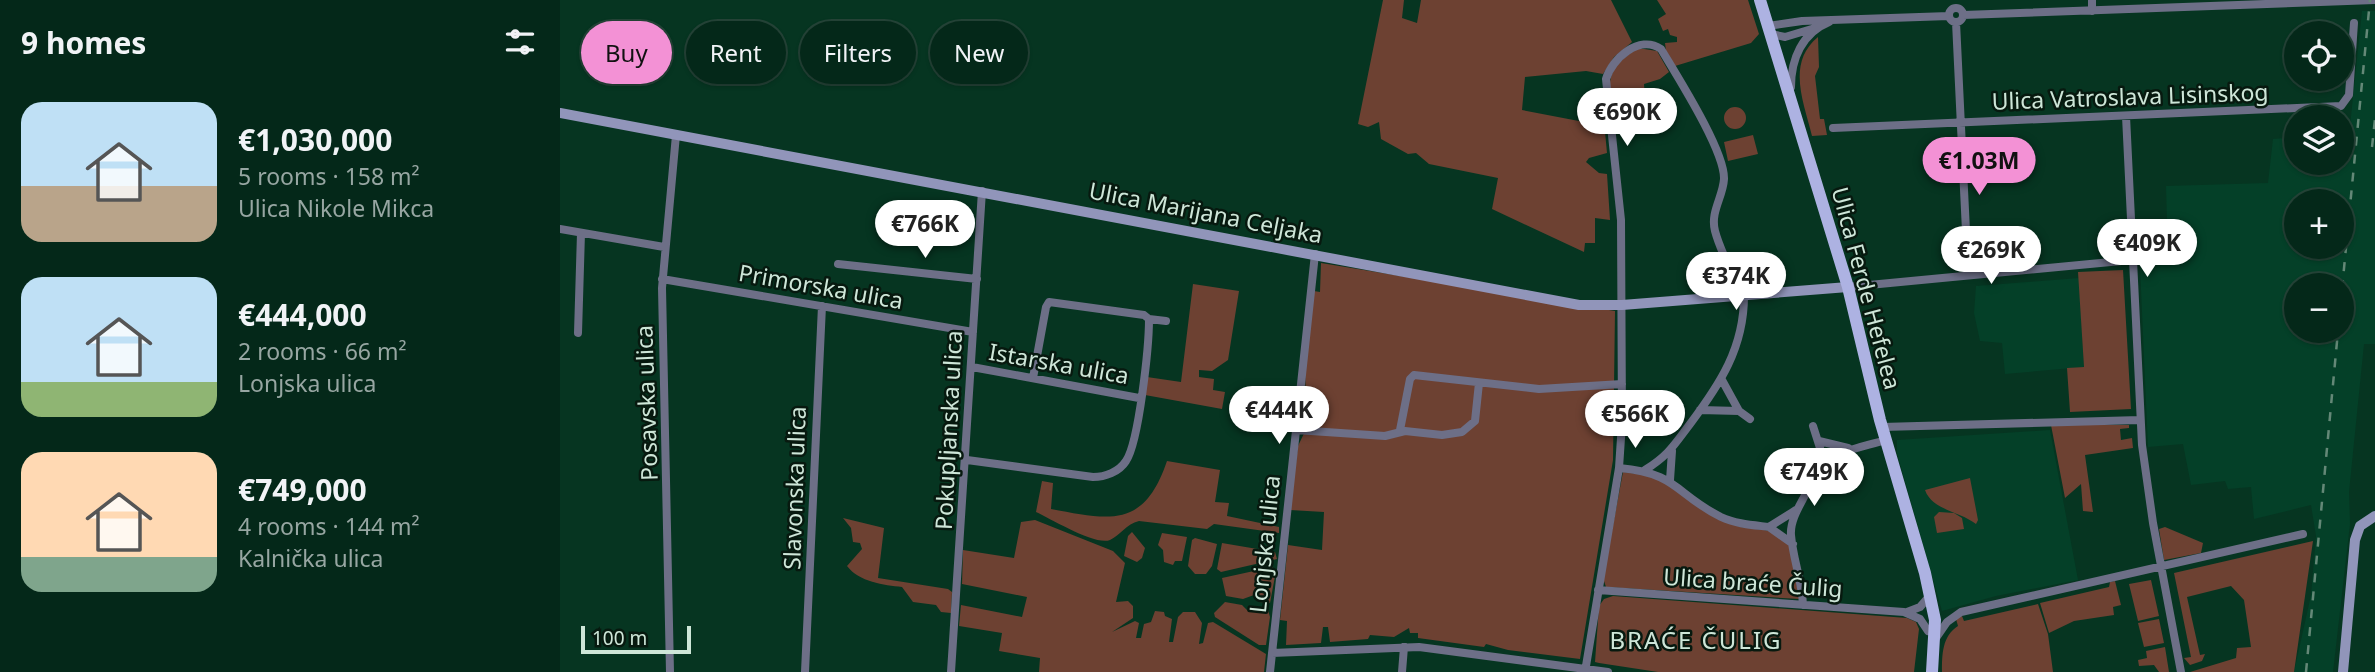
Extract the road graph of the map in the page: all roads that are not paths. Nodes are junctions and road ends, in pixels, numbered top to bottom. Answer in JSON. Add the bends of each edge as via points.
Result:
{"nodes":[{"id":1,"x":1760,"y":0,"type":"edge"},
{"id":2,"x":1948,"y":0,"type":"edge"},
{"id":3,"x":2092,"y":0,"type":"edge"},
{"id":4,"x":2375,"y":0,"type":"edge"},
{"id":5,"x":2308,"y":1,"type":"edge"},
{"id":6,"x":2347,"y":1,"type":"edge"},
{"id":7,"x":1955,"y":4,"type":"edge"},
{"id":8,"x":2147,"y":4,"type":"edge"},
{"id":9,"x":2092,"y":11,"type":"junction"},
{"id":10,"x":1953,"y":17,"type":"junction"},
{"id":11,"x":1835,"y":20,"type":"junction"},
{"id":12,"x":1820,"y":26,"type":"junction"},
{"id":13,"x":1770,"y":30,"type":"junction"},
{"id":14,"x":2349,"y":91,"type":"edge"},
{"id":15,"x":1791,"y":96,"type":"junction"},
{"id":16,"x":560,"y":113,"type":"edge"},
{"id":17,"x":2126,"y":116,"type":"junction"},
{"id":18,"x":1961,"y":123,"type":"junction"},
{"id":19,"x":1833,"y":128,"type":"dead end"},
{"id":20,"x":676,"y":135,"type":"junction"},
{"id":21,"x":982,"y":191,"type":"junction"},
{"id":22,"x":560,"y":229,"type":"edge"},
{"id":23,"x":581,"y":233,"type":"junction"},
{"id":24,"x":664,"y":247,"type":"junction"},
{"id":25,"x":1315,"y":254,"type":"junction"},
{"id":26,"x":2132,"y":260,"type":"junction"},
{"id":27,"x":838,"y":264,"type":"dead end"},
{"id":28,"x":1968,"y":273,"type":"junction"},
{"id":29,"x":662,"y":279,"type":"junction"},
{"id":30,"x":977,"y":279,"type":"junction"},
{"id":31,"x":1847,"y":286,"type":"junction"},
{"id":32,"x":1742,"y":296,"type":"junction"},
{"id":33,"x":1622,"y":305,"type":"junction"},
{"id":34,"x":822,"y":306,"type":"junction"},
{"id":35,"x":1149,"y":319,"type":"junction"},
{"id":36,"x":1167,"y":321,"type":"dead end"},
{"id":37,"x":973,"y":332,"type":"junction"},
{"id":38,"x":578,"y":333,"type":"dead end"},
{"id":39,"x":972,"y":367,"type":"junction"},
{"id":40,"x":1033,"y":378,"type":"junction"},
{"id":41,"x":1722,"y":380,"type":"junction"},
{"id":42,"x":1479,"y":383,"type":"junction"},
{"id":43,"x":1622,"y":384,"type":"junction"},
{"id":44,"x":1139,"y":397,"type":"junction"},
{"id":45,"x":1700,"y":410,"type":"junction"},
{"id":46,"x":1739,"y":411,"type":"junction"},
{"id":47,"x":1750,"y":419,"type":"dead end"},
{"id":48,"x":2140,"y":420,"type":"junction"},
{"id":49,"x":1813,"y":426,"type":"dead end"},
{"id":50,"x":1296,"y":430,"type":"junction"},
{"id":51,"x":1400,"y":430,"type":"junction"},
{"id":52,"x":1884,"y":434,"type":"junction"},
{"id":53,"x":1819,"y":441,"type":"junction"},
{"id":54,"x":1848,"y":448,"type":"junction"},
{"id":55,"x":1672,"y":451,"type":"junction"},
{"id":56,"x":967,"y":460,"type":"junction"},
{"id":57,"x":1619,"y":468,"type":"junction"},
{"id":58,"x":1645,"y":470,"type":"junction"},
{"id":59,"x":1817,"y":472,"type":"junction"},
{"id":60,"x":1670,"y":480,"type":"junction"},
{"id":61,"x":1798,"y":508,"type":"junction"},
{"id":62,"x":2375,"y":516,"type":"edge"},
{"id":63,"x":1769,"y":527,"type":"junction"},
{"id":64,"x":2303,"y":534,"type":"dead end"},
{"id":65,"x":1793,"y":544,"type":"junction"},
{"id":66,"x":2161,"y":568,"type":"junction"},
{"id":67,"x":1598,"y":590,"type":"junction"},
{"id":68,"x":1930,"y":599,"type":"junction"},
{"id":69,"x":1803,"y":605,"type":"junction"},
{"id":70,"x":1904,"y":612,"type":"junction"},
{"id":71,"x":1952,"y":617,"type":"junction"},
{"id":72,"x":1931,"y":636,"type":"junction"},
{"id":73,"x":1404,"y":647,"type":"junction"},
{"id":74,"x":1272,"y":653,"type":"junction"},
{"id":75,"x":1585,"y":670,"type":"edge"},
{"id":76,"x":670,"y":672,"type":"edge"},
{"id":77,"x":805,"y":672,"type":"edge"},
{"id":78,"x":951,"y":672,"type":"edge"},
{"id":79,"x":1270,"y":672,"type":"edge"},
{"id":80,"x":1402,"y":672,"type":"edge"},
{"id":81,"x":1608,"y":672,"type":"edge"},
{"id":82,"x":1925,"y":672,"type":"edge"},
{"id":83,"x":1934,"y":672,"type":"edge"},
{"id":84,"x":2181,"y":672,"type":"edge"},
{"id":85,"x":2343,"y":672,"type":"edge"}],
"edges":[{"from":1,"to":13,"type":"main road","name":"Ulica Ferde Hefelea"},
{"from":2,"to":10,"type":"street"},
{"from":3,"to":9,"type":"street"},
{"from":4,"to":6,"type":"street"},
{"from":5,"to":6,"type":"street"},
{"from":5,"to":8,"type":"street"},
{"from":7,"to":10,"type":"street"},
{"from":8,"to":9,"type":"street"},
{"from":9,"to":10,"type":"street"},
{"from":10,"to":11,"type":"street"},
{"from":10,"to":18,"type":"street"},
{"from":11,"to":12,"type":"street"},
{"from":11,"to":13,"type":"street"},
{"from":12,"to":13,"type":"street","via":[[1785,37]]},
{"from":12,"to":15,"type":"street","via":[[1794,59]]},
{"from":13,"to":15,"type":"main road","name":"Ulica Ferde Hefelea"},
{"from":14,"to":17,"type":"street","name":"Ulica Vatroslava Lisinskog","via":[[2341,106]]},
{"from":15,"to":31,"type":"main road","name":"Ulica Ferde Hefelea"},
{"from":16,"to":20,"type":"main road","name":"Ulica Marijana Celjaka"},
{"from":17,"to":18,"type":"street","name":"Ulica Vatroslava Lisinskog"},
{"from":17,"to":26,"type":"street"},
{"from":18,"to":19,"type":"street","name":"Ulica Vatroslava Lisinskog"},
{"from":18,"to":28,"type":"street"},
{"from":20,"to":21,"type":"main road","name":"Ulica Marijana Celjaka"},
{"from":20,"to":24,"type":"street","name":"Posavska ulica"},
{"from":21,"to":25,"type":"main road","name":"Ulica Marijana Celjaka"},
{"from":21,"to":30,"type":"street","name":"Pokupljanska ulica"},
{"from":22,"to":23,"type":"street"},
{"from":23,"to":24,"type":"street"},
{"from":23,"to":38,"type":"street"},
{"from":24,"to":29,"type":"street","name":"Posavska ulica"},
{"from":25,"to":33,"type":"main road","name":"Ulica Marijana Celjaka","via":[[1579,305]]},
{"from":25,"to":50,"type":"street","name":"Lonjska ulica"},
{"from":26,"to":28,"type":"street"},
{"from":26,"to":48,"type":"street"},
{"from":27,"to":30,"type":"street"},
{"from":28,"to":31,"type":"street"},
{"from":29,"to":34,"type":"street","name":"Primorska ulica"},
{"from":29,"to":76,"type":"street","name":"Posavska ulica"},
{"from":30,"to":37,"type":"street","name":"Pokupljanska ulica"},
{"from":31,"to":32,"type":"main road","name":"Ulica Marijana Celjaka"},
{"from":31,"to":52,"type":"main road","name":"Ulica Ferde Hefelea"},
{"from":32,"to":33,"type":"main road","name":"Ulica Marijana Celjaka"},
{"from":32,"to":33,"type":"street","via":[[1715,231],[1715,208],[1724,180],[1721,161],[1658,46],[1640,46],[1613,65],[1606,79],[1620,214]]},
{"from":32,"to":41,"type":"street","via":[[1737,344]]},
{"from":33,"to":43,"type":"street"},
{"from":34,"to":37,"type":"street","name":"Primorska ulica"},
{"from":34,"to":77,"type":"street","name":"Slavonska ulica"},
{"from":35,"to":36,"type":"street"},
{"from":35,"to":40,"type":"street","via":[[1049,302]]},
{"from":35,"to":44,"type":"street"},
{"from":37,"to":39,"type":"street","name":"Pokupljanska ulica"},
{"from":39,"to":40,"type":"street","name":"Istarska ulica"},
{"from":39,"to":56,"type":"street","name":"Pokupljanska ulica"},
{"from":40,"to":44,"type":"street","name":"Istarska ulica"},
{"from":41,"to":45,"type":"street"},
{"from":41,"to":46,"type":"street"},
{"from":42,"to":43,"type":"street","via":[[1539,389]]},
{"from":42,"to":51,"type":"street","via":[[1477,415],[1468,429],[1442,435]]},
{"from":42,"to":51,"type":"street","via":[[1412,376]]},
{"from":43,"to":57,"type":"street"},
{"from":44,"to":56,"type":"street","via":[[1132,449],[1124,464],[1110,474],[1093,477]]},
{"from":45,"to":46,"type":"street"},
{"from":45,"to":55,"type":"street"},
{"from":46,"to":47,"type":"street"},
{"from":48,"to":52,"type":"street"},
{"from":48,"to":66,"type":"street"},
{"from":49,"to":53,"type":"street"},
{"from":50,"to":51,"type":"street","via":[[1379,436]]},
{"from":50,"to":74,"type":"street","name":"Lonjska ulica"},
{"from":52,"to":54,"type":"street"},
{"from":52,"to":68,"type":"main road","name":"Ulica Ferde Hefelea"},
{"from":53,"to":54,"type":"street"},
{"from":53,"to":59,"type":"street"},
{"from":54,"to":59,"type":"street"},
{"from":55,"to":58,"type":"street"},
{"from":55,"to":60,"type":"street"},
{"from":56,"to":78,"type":"street","name":"Pokupljanska ulica"},
{"from":57,"to":58,"type":"street"},
{"from":57,"to":67,"type":"street"},
{"from":58,"to":60,"type":"street"},
{"from":59,"to":61,"type":"street"},
{"from":60,"to":63,"type":"street","via":[[1720,516]]},
{"from":61,"to":63,"type":"street"},
{"from":61,"to":65,"type":"street"},
{"from":62,"to":85,"type":"main road","via":[[2360,526],[2355,540]]},
{"from":63,"to":65,"type":"street"},
{"from":64,"to":66,"type":"street"},
{"from":65,"to":69,"type":"street"},
{"from":66,"to":71,"type":"street"},
{"from":66,"to":84,"type":"street"},
{"from":67,"to":69,"type":"street","name":"Ulica braće Čulig"},
{"from":67,"to":75,"type":"street"},
{"from":68,"to":70,"type":"street"},
{"from":68,"to":71,"type":"street"},
{"from":68,"to":72,"type":"main road","name":"Ulica Ferde Hefelea"},
{"from":69,"to":70,"type":"street","name":"Ulica braće Čulig"},
{"from":70,"to":72,"type":"street","via":[[1920,619]]},
{"from":71,"to":72,"type":"street"},
{"from":72,"to":82,"type":"main road"},
{"from":72,"to":83,"type":"main road"},
{"from":73,"to":74,"type":"street"},
{"from":73,"to":75,"type":"street"},
{"from":73,"to":80,"type":"street"},
{"from":74,"to":79,"type":"street","name":"Lonjska ulica"},
{"from":75,"to":81,"type":"street"}]}
